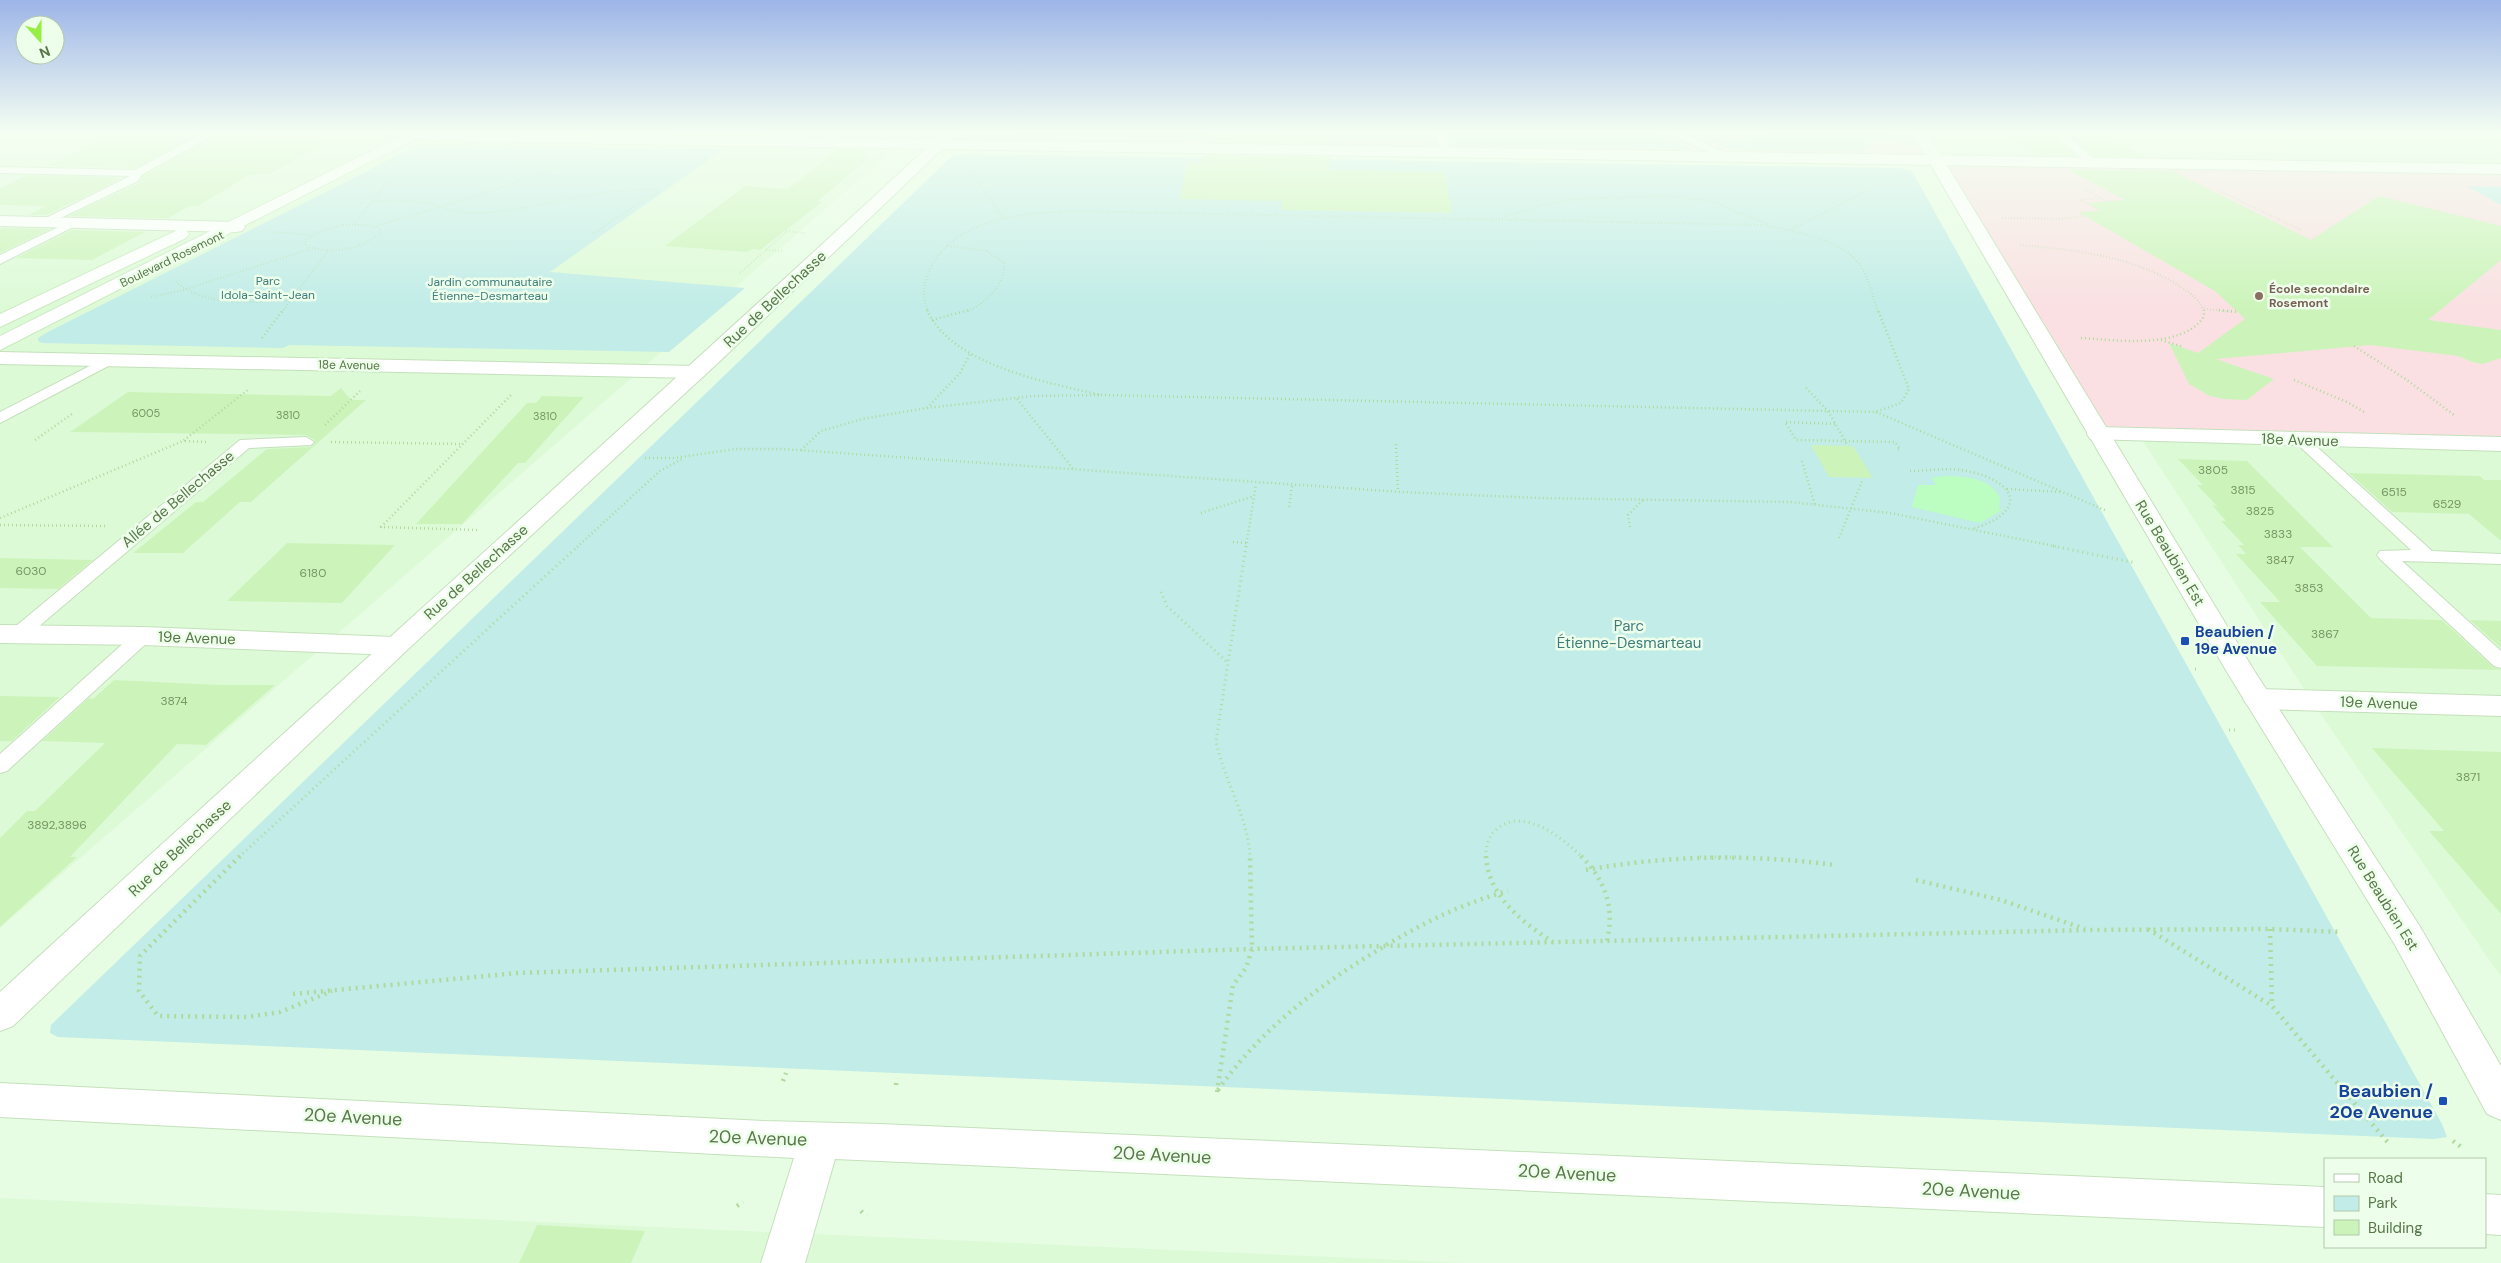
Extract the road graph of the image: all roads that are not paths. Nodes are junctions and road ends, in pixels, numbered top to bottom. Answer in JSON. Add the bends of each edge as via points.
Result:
{"nodes":[{"id":1,"x":112,"y":190,"type":"edge"},
{"id":2,"x":270,"y":190,"type":"edge"},
{"id":3,"x":309,"y":190,"type":"edge"},
{"id":4,"x":892,"y":190,"type":"edge"},
{"id":5,"x":1952,"y":190,"type":"edge"},
{"id":6,"x":0,"y":221,"type":"edge"},
{"id":7,"x":46,"y":222,"type":"junction"},
{"id":8,"x":74,"y":222,"type":"junction"},
{"id":9,"x":198,"y":225,"type":"junction"},
{"id":10,"x":236,"y":227,"type":"junction"},
{"id":11,"x":0,"y":260,"type":"edge"},
{"id":12,"x":0,"y":321,"type":"edge"},
{"id":13,"x":0,"y":344,"type":"edge"},
{"id":14,"x":0,"y":358,"type":"edge"},
{"id":15,"x":110,"y":360,"type":"junction"},
{"id":16,"x":697,"y":372,"type":"junction"},
{"id":17,"x":0,"y":418,"type":"edge"},
{"id":18,"x":2098,"y":434,"type":"junction"},
{"id":19,"x":2301,"y":440,"type":"junction"},
{"id":20,"x":306,"y":442,"type":"road end"},
{"id":21,"x":2501,"y":444,"type":"edge"},
{"id":22,"x":2427,"y":556,"type":"junction"},
{"id":23,"x":2501,"y":559,"type":"edge"},
{"id":24,"x":8,"y":634,"type":"edge"},
{"id":25,"x":143,"y":636,"type":"junction"},
{"id":26,"x":395,"y":646,"type":"junction"},
{"id":27,"x":2501,"y":662,"type":"edge"},
{"id":28,"x":2258,"y":699,"type":"junction"},
{"id":29,"x":2501,"y":706,"type":"edge"},
{"id":30,"x":0,"y":766,"type":"edge"},
{"id":31,"x":0,"y":1015,"type":"edge"},
{"id":32,"x":0,"y":1100,"type":"edge"},
{"id":33,"x":2501,"y":1102,"type":"edge"},
{"id":34,"x":820,"y":1140,"type":"junction"},
{"id":35,"x":2324,"y":1207,"type":"edge"},
{"id":36,"x":2486,"y":1214,"type":"edge"},
{"id":37,"x":2501,"y":1215,"type":"edge"},
{"id":38,"x":783,"y":1263,"type":"edge"}],
"edges":[{"from":1,"to":7,"type":"lane"},
{"from":2,"to":9,"type":"street","name":"Boulevard Rosemont"},
{"from":3,"to":10,"type":"street","name":"Boulevard Rosemont"},
{"from":4,"to":16,"type":"street","name":"Rue de Bellechasse"},
{"from":5,"to":18,"type":"street","name":"Rue Beaubien Est"},
{"from":6,"to":7,"type":"street"},
{"from":7,"to":8,"type":"street"},
{"from":8,"to":9,"type":"street"},
{"from":8,"to":11,"type":"lane"},
{"from":9,"to":10,"type":"street"},
{"from":9,"to":12,"type":"street","name":"Boulevard Rosemont"},
{"from":10,"to":13,"type":"street","name":"Boulevard Rosemont"},
{"from":14,"to":15,"type":"street","name":"18e Avenue"},
{"from":15,"to":16,"type":"street","name":"18e Avenue"},
{"from":15,"to":17,"type":"lane"},
{"from":16,"to":26,"type":"street","name":"Rue de Bellechasse"},
{"from":18,"to":19,"type":"street","name":"18e Avenue"},
{"from":18,"to":28,"type":"street","name":"Rue Beaubien Est"},
{"from":19,"to":21,"type":"street","name":"18e Avenue"},
{"from":19,"to":22,"type":"lane"},
{"from":20,"to":24,"type":"lane","name":"Allée de Bellechasse","via":[[244,443],[146,526]]},
{"from":22,"to":23,"type":"lane"},
{"from":22,"to":27,"type":"lane","via":[[2386,555]]},
{"from":24,"to":25,"type":"street","name":"19e Avenue"},
{"from":25,"to":26,"type":"street","name":"19e Avenue"},
{"from":25,"to":30,"type":"lane"},
{"from":26,"to":31,"type":"street","name":"Rue de Bellechasse"},
{"from":28,"to":29,"type":"street","name":"19e Avenue"},
{"from":28,"to":33,"type":"street","name":"Rue Beaubien Est","via":[[2407,935]]},
{"from":32,"to":34,"type":"street","name":"20e Avenue"},
{"from":34,"to":35,"type":"street","name":"20e Avenue"},
{"from":34,"to":38,"type":"street"},
{"from":36,"to":37,"type":"street"}]}
